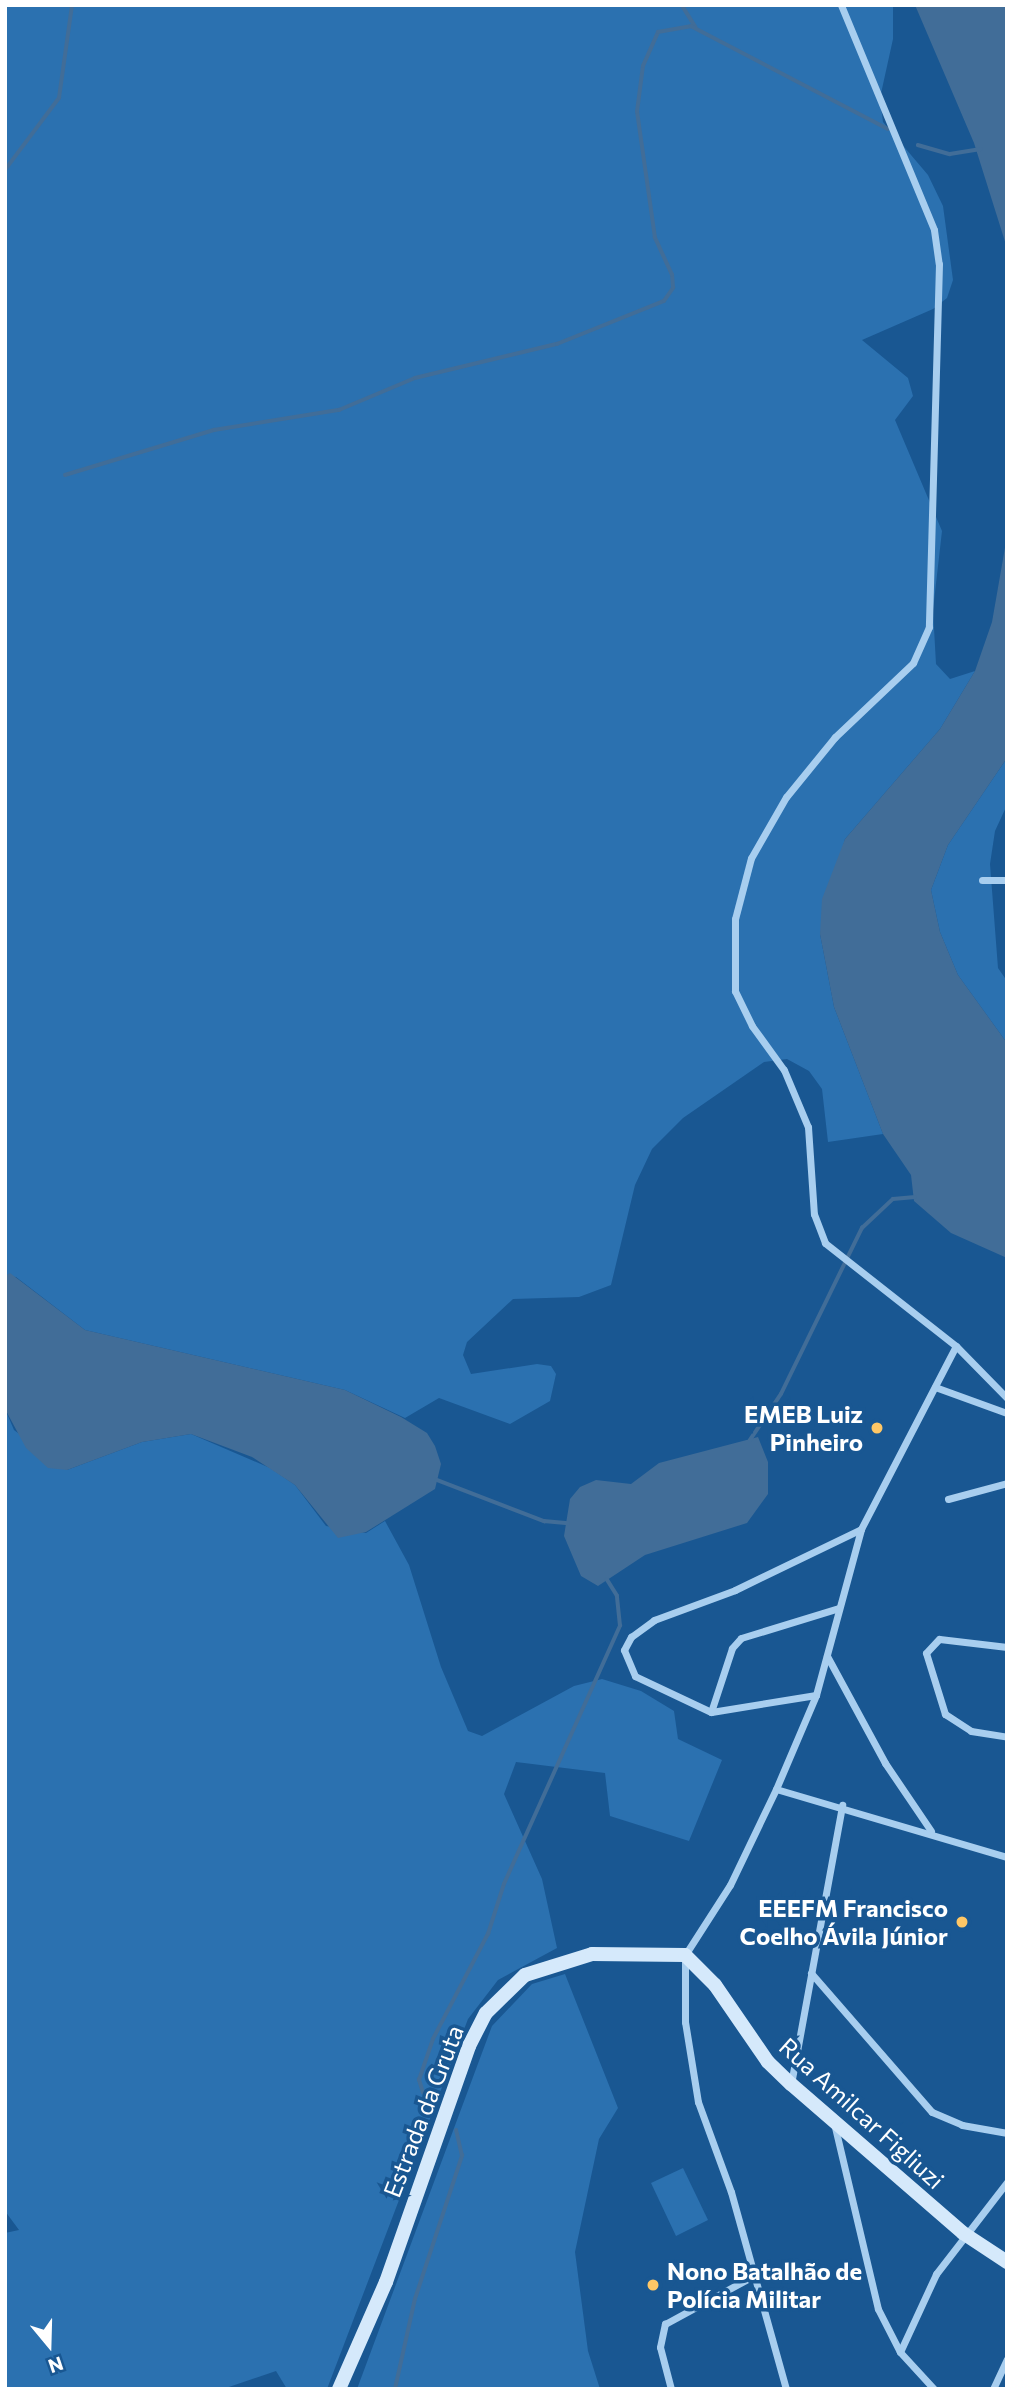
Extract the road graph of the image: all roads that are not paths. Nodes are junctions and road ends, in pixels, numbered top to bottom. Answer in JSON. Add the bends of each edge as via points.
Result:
{"nodes":[{"id":1,"x":841,"y":5,"type":"edge"},
{"id":2,"x":982,"y":880,"type":"dead end"},
{"id":3,"x":1007,"y":880,"type":"edge"},
{"id":4,"x":956,"y":1346,"type":"junction"},
{"id":5,"x":935,"y":1387,"type":"junction"},
{"id":6,"x":1007,"y":1398,"type":"edge"},
{"id":7,"x":1007,"y":1413,"type":"edge"},
{"id":8,"x":1007,"y":1483,"type":"edge"},
{"id":9,"x":948,"y":1499,"type":"dead end"},
{"id":10,"x":861,"y":1529,"type":"junction"},
{"id":11,"x":838,"y":1608,"type":"junction"},
{"id":12,"x":1007,"y":1647,"type":"edge"},
{"id":13,"x":827,"y":1655,"type":"junction"},
{"id":14,"x":816,"y":1695,"type":"junction"},
{"id":15,"x":711,"y":1712,"type":"junction"},
{"id":16,"x":1007,"y":1737,"type":"edge"},
{"id":17,"x":776,"y":1790,"type":"junction"},
{"id":18,"x":842,"y":1805,"type":"junction"},
{"id":19,"x":932,"y":1831,"type":"junction"},
{"id":20,"x":1007,"y":1857,"type":"edge"},
{"id":21,"x":685,"y":1955,"type":"junction"},
{"id":22,"x":811,"y":1973,"type":"junction"},
{"id":23,"x":791,"y":2084,"type":"junction"},
{"id":24,"x":834,"y":2130,"type":"junction"},
{"id":25,"x":1007,"y":2133,"type":"edge"},
{"id":26,"x":1007,"y":2182,"type":"edge"},
{"id":27,"x":962,"y":2233,"type":"junction"},
{"id":28,"x":1007,"y":2262,"type":"edge"},
{"id":29,"x":753,"y":2276,"type":"junction"},
{"id":30,"x":900,"y":2352,"type":"junction"},
{"id":31,"x":1007,"y":2359,"type":"edge"},
{"id":32,"x":339,"y":2389,"type":"edge"},
{"id":33,"x":671,"y":2389,"type":"edge"},
{"id":34,"x":786,"y":2389,"type":"edge"},
{"id":35,"x":933,"y":2389,"type":"edge"},
{"id":36,"x":993,"y":2389,"type":"edge"}],
"edges":[{"from":1,"to":4,"type":"street","via":[[925,201],[939,264],[935,555],[923,645],[896,682],[835,737],[786,797],[751,858],[737,906],[735,991],[752,1026],[784,1070],[808,1127],[814,1214],[825,1243]]},
{"from":2,"to":3,"type":"street"},
{"from":4,"to":5,"type":"street"},
{"from":4,"to":6,"type":"street"},
{"from":5,"to":7,"type":"street"},
{"from":5,"to":10,"type":"street"},
{"from":8,"to":9,"type":"street"},
{"from":10,"to":11,"type":"street"},
{"from":10,"to":15,"type":"street","via":[[735,1590],[654,1620],[631,1637],[624,1650],[635,1676]]},
{"from":11,"to":13,"type":"street"},
{"from":11,"to":15,"type":"street","via":[[749,1635],[733,1648]]},
{"from":12,"to":16,"type":"street","via":[[939,1639],[926,1653],[945,1714],[971,1731]]},
{"from":13,"to":14,"type":"street"},
{"from":13,"to":19,"type":"street","via":[[885,1763]]},
{"from":14,"to":15,"type":"street"},
{"from":14,"to":17,"type":"street"},
{"from":17,"to":18,"type":"street"},
{"from":17,"to":21,"type":"street","via":[[730,1885]]},
{"from":18,"to":19,"type":"street"},
{"from":18,"to":22,"type":"street"},
{"from":19,"to":20,"type":"street"},
{"from":21,"to":23,"type":"main road","name":"Rua Amilcar Figliuzi","via":[[715,1984],[760,2051]]},
{"from":21,"to":29,"type":"street","via":[[685,2022],[698,2102],[731,2193]]},
{"from":21,"to":32,"type":"main road","name":"Estrada da Gruta","via":[[632,1952],[567,1959],[525,1975],[501,1993],[469,2046],[386,2282]]},
{"from":22,"to":23,"type":"street"},
{"from":22,"to":25,"type":"street","via":[[932,2112],[962,2125]]},
{"from":23,"to":24,"type":"main road","name":"Rua Amilcar Figliuzi"},
{"from":24,"to":27,"type":"main road","name":"Rua Amilcar Figliuzi"},
{"from":24,"to":30,"type":"street","via":[[878,2309]]},
{"from":26,"to":27,"type":"street"},
{"from":27,"to":28,"type":"main road","name":"Rua Amilcar Figliuzi"},
{"from":27,"to":30,"type":"street","via":[[936,2274]]},
{"from":29,"to":33,"type":"street","via":[[665,2324],[660,2347]]},
{"from":29,"to":34,"type":"street"},
{"from":30,"to":35,"type":"street"},
{"from":31,"to":36,"type":"street"}]}
